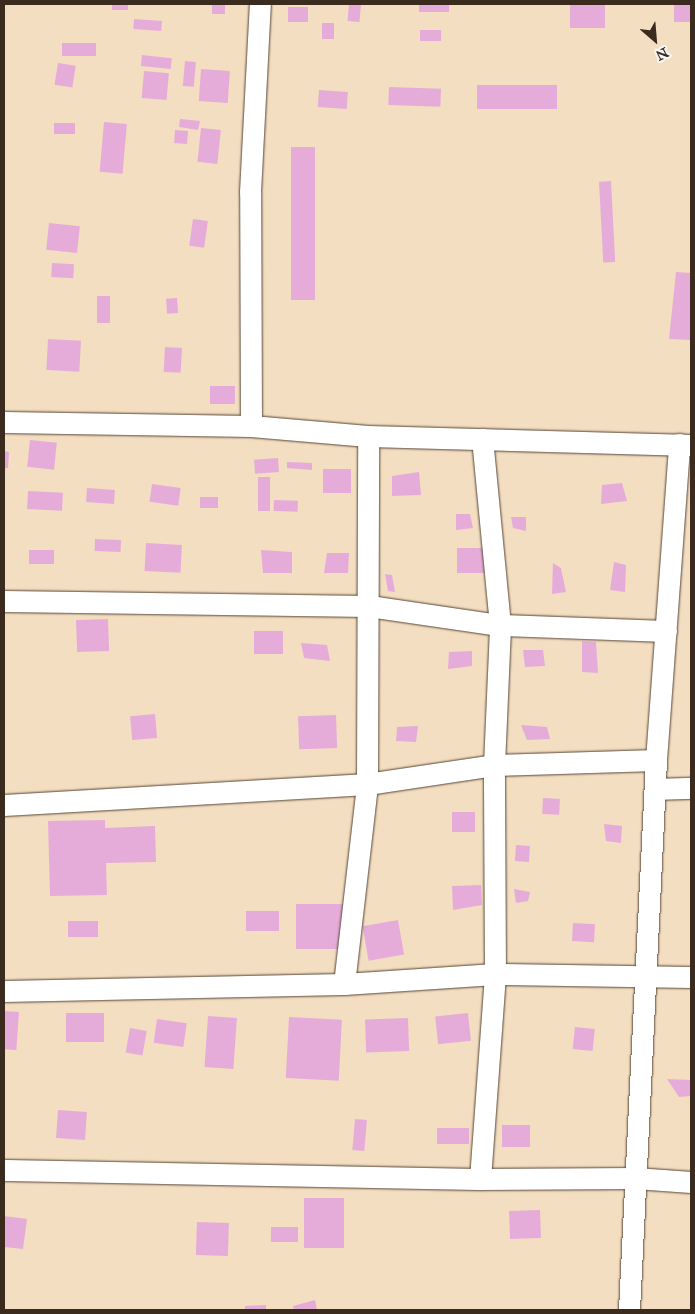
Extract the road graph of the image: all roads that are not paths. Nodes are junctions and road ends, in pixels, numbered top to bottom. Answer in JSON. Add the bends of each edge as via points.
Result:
{"nodes":[{"id":1,"x":260,"y":4,"type":"edge"},
{"id":2,"x":4,"y":422,"type":"edge"},
{"id":3,"x":251,"y":426,"type":"junction"},
{"id":4,"x":368,"y":436,"type":"junction"},
{"id":5,"x":482,"y":439,"type":"junction"},
{"id":6,"x":685,"y":445,"type":"edge"},
{"id":7,"x":4,"y":602,"type":"edge"},
{"id":8,"x":369,"y":606,"type":"junction"},
{"id":9,"x":500,"y":624,"type":"junction"},
{"id":10,"x":666,"y":631,"type":"junction"},
{"id":11,"x":656,"y":760,"type":"junction"},
{"id":12,"x":494,"y":765,"type":"junction"},
{"id":13,"x":367,"y":784,"type":"junction"},
{"id":14,"x":691,"y":788,"type":"edge"},
{"id":15,"x":656,"y":790,"type":"junction"},
{"id":16,"x":4,"y":805,"type":"edge"},
{"id":17,"x":494,"y":974,"type":"junction"},
{"id":18,"x":645,"y":976,"type":"junction"},
{"id":19,"x":691,"y":977,"type":"edge"},
{"id":20,"x":344,"y":984,"type":"junction"},
{"id":21,"x":4,"y":991,"type":"edge"},
{"id":22,"x":4,"y":1170,"type":"edge"},
{"id":23,"x":635,"y":1178,"type":"junction"},
{"id":24,"x":480,"y":1179,"type":"junction"},
{"id":25,"x":691,"y":1182,"type":"edge"},
{"id":26,"x":630,"y":1310,"type":"edge"}],
"edges":[{"from":1,"to":3,"type":"street","via":[[250,192]]},
{"from":2,"to":3,"type":"street"},
{"from":3,"to":4,"type":"street"},
{"from":4,"to":5,"type":"street"},
{"from":4,"to":8,"type":"street"},
{"from":5,"to":6,"type":"street"},
{"from":5,"to":9,"type":"street"},
{"from":6,"to":10,"type":"street"},
{"from":7,"to":8,"type":"street"},
{"from":8,"to":9,"type":"street"},
{"from":8,"to":13,"type":"street"},
{"from":9,"to":10,"type":"street"},
{"from":9,"to":12,"type":"street"},
{"from":10,"to":11,"type":"street"},
{"from":11,"to":12,"type":"street"},
{"from":11,"to":15,"type":"street"},
{"from":12,"to":13,"type":"street"},
{"from":12,"to":17,"type":"street"},
{"from":13,"to":16,"type":"street"},
{"from":13,"to":20,"type":"street"},
{"from":14,"to":15,"type":"street"},
{"from":15,"to":18,"type":"street"},
{"from":17,"to":18,"type":"street"},
{"from":17,"to":20,"type":"street"},
{"from":17,"to":24,"type":"street"},
{"from":18,"to":19,"type":"street"},
{"from":18,"to":23,"type":"street"},
{"from":20,"to":21,"type":"street"},
{"from":22,"to":24,"type":"street"},
{"from":23,"to":24,"type":"street"},
{"from":23,"to":25,"type":"street"},
{"from":23,"to":26,"type":"street"}]}
